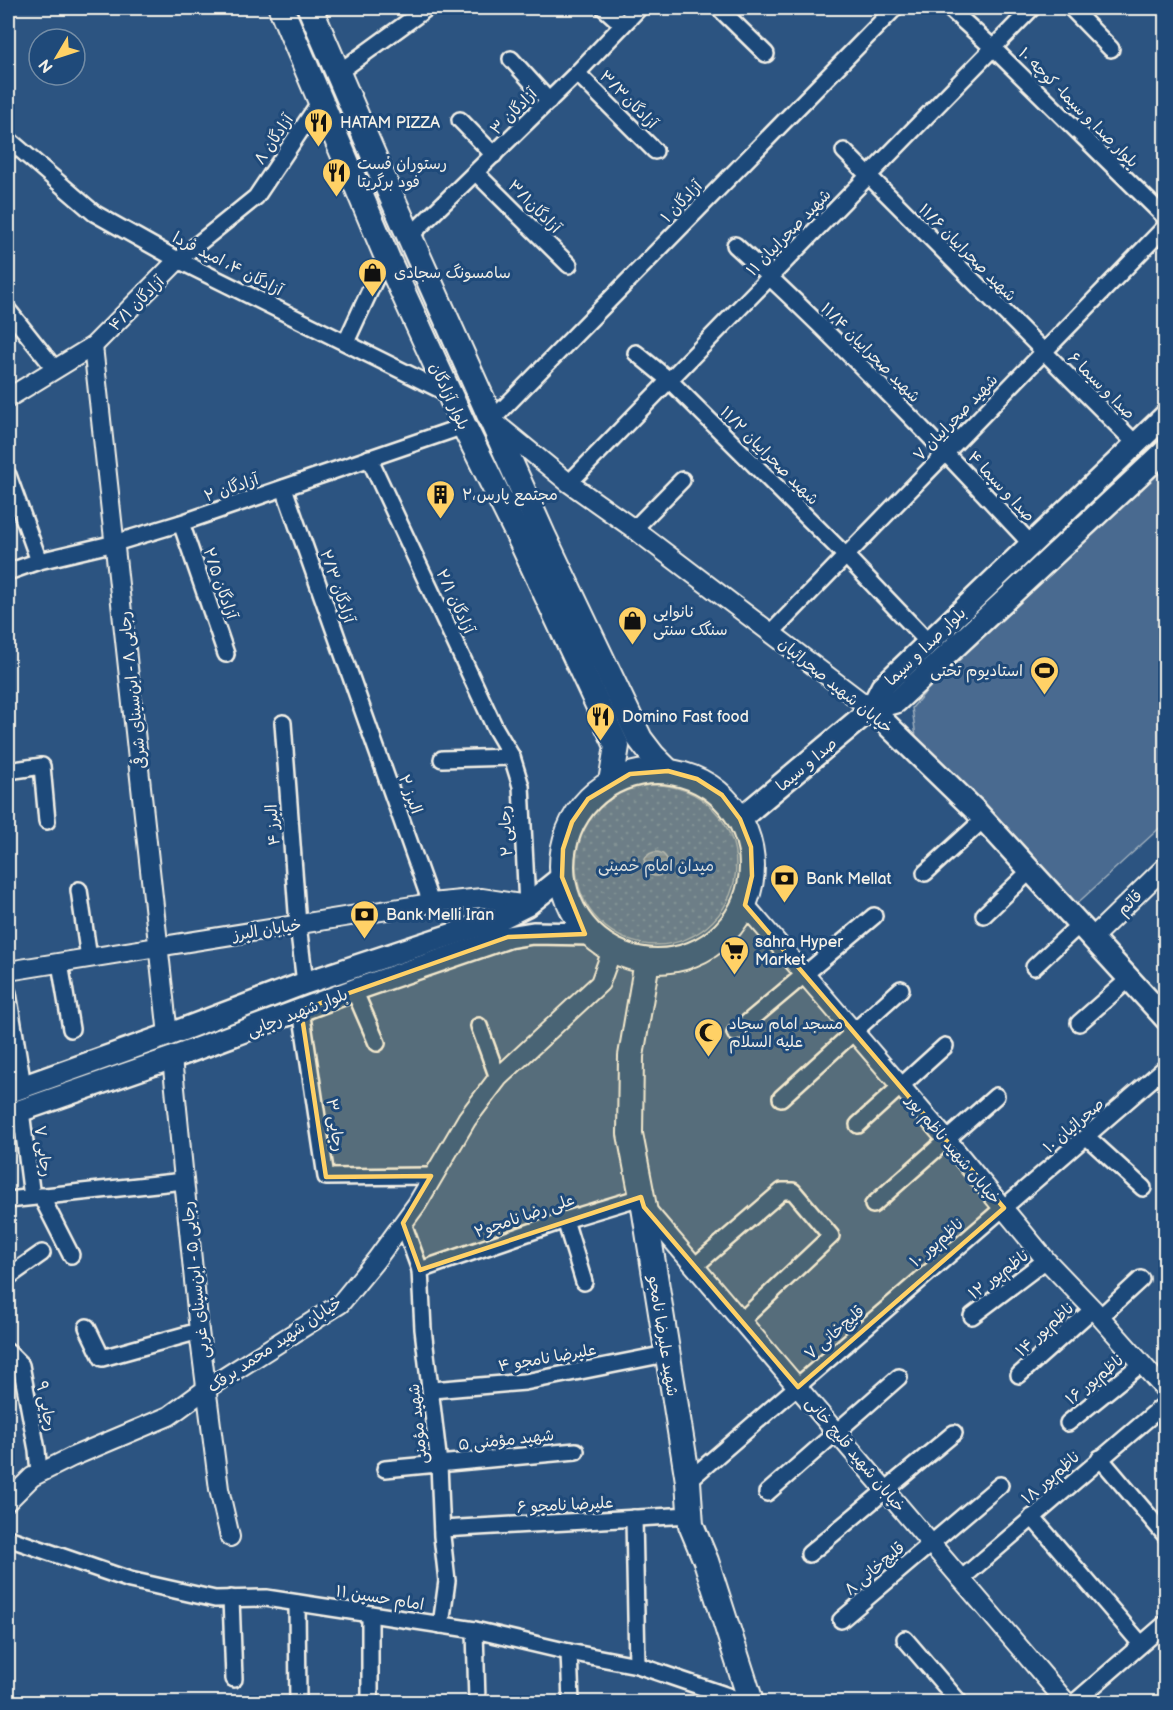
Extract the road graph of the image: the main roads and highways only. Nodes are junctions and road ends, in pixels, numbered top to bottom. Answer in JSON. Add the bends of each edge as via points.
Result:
{"nodes":[{"id":1,"x":281,"y":8,"type":"edge"},
{"id":2,"x":310,"y":8,"type":"edge"},
{"id":3,"x":382,"y":176,"type":"junction"},
{"id":4,"x":358,"y":187,"type":"junction"},
{"id":5,"x":1166,"y":415,"type":"edge"},
{"id":6,"x":1166,"y":450,"type":"edge"},
{"id":7,"x":528,"y":529,"type":"junction"},
{"id":8,"x":871,"y":709,"type":"junction"},
{"id":9,"x":668,"y":771,"type":"junction"},
{"id":10,"x":611,"y":782,"type":"junction"},
{"id":11,"x":740,"y":819,"type":"junction"},
{"id":12,"x":562,"y":877,"type":"junction"},
{"id":13,"x":591,"y":934,"type":"junction"},
{"id":14,"x":647,"y":961,"type":"junction"},
{"id":15,"x":1166,"y":1019,"type":"edge"},
{"id":16,"x":168,"y":1035,"type":"junction"},
{"id":17,"x":172,"y":1058,"type":"junction"},
{"id":18,"x":15,"y":1089,"type":"edge"},
{"id":19,"x":14,"y":1113,"type":"edge"},
{"id":20,"x":748,"y":1702,"type":"edge"}],
"edges":[{"from":1,"to":4,"type":"main road","name":"بلوار آزادگان"},
{"from":2,"to":3,"type":"main road","name":"بلوار آزادگان"},
{"from":3,"to":4,"type":"main road"},
{"from":3,"to":7,"type":"main road","name":"بلوار آزادگان","via":[[492,420]]},
{"from":4,"to":7,"type":"main road","name":"بلوار آزادگان","via":[[464,426]]},
{"from":5,"to":8,"type":"main road","name":"بلوار صدا و سیما","via":[[882,687]]},
{"from":6,"to":8,"type":"main road","name":"بلوار صدا و سیما","via":[[896,702]]},
{"from":7,"to":9,"type":"main road","name":"بلوار آزادگان","via":[[640,739]]},
{"from":7,"to":10,"type":"main road","name":"بلوار آزادگان","via":[[617,746]]},
{"from":8,"to":11,"type":"main road","name":"صدا و سیما"},
{"from":8,"to":15,"type":"main road","name":"خیابان شهید صحرائیان","via":[[984,819]]},
{"from":9,"to":10,"type":"main road","via":[[638,772]]},
{"from":9,"to":11,"type":"main road","via":[[697,779],[722,795]]},
{"from":10,"to":12,"type":"main road","via":[[588,799],[572,822],[563,849]]},
{"from":11,"to":14,"type":"main road","via":[[751,847],[752,876],[745,905],[728,930],[705,949],[677,960]]},
{"from":12,"to":13,"type":"main road","via":[[567,899]]},
{"from":12,"to":16,"type":"main road","name":"بلوار شهید رجایی","via":[[527,905],[499,919],[305,983]]},
{"from":13,"to":14,"type":"main road","via":[[612,950]]},
{"from":13,"to":17,"type":"main road","name":"بلوار شهید رجایی","via":[[534,933],[508,938]]},
{"from":14,"to":20,"type":"main road","name":"شهید علیرضا نامجو","via":[[632,1056],[630,1134],[688,1481],[691,1525],[706,1561]]},
{"from":16,"to":17,"type":"main road"},
{"from":16,"to":18,"type":"main road","name":"بلوار شهید رجایی"},
{"from":17,"to":19,"type":"main road","name":"بلوار شهید رجایی"}]}
